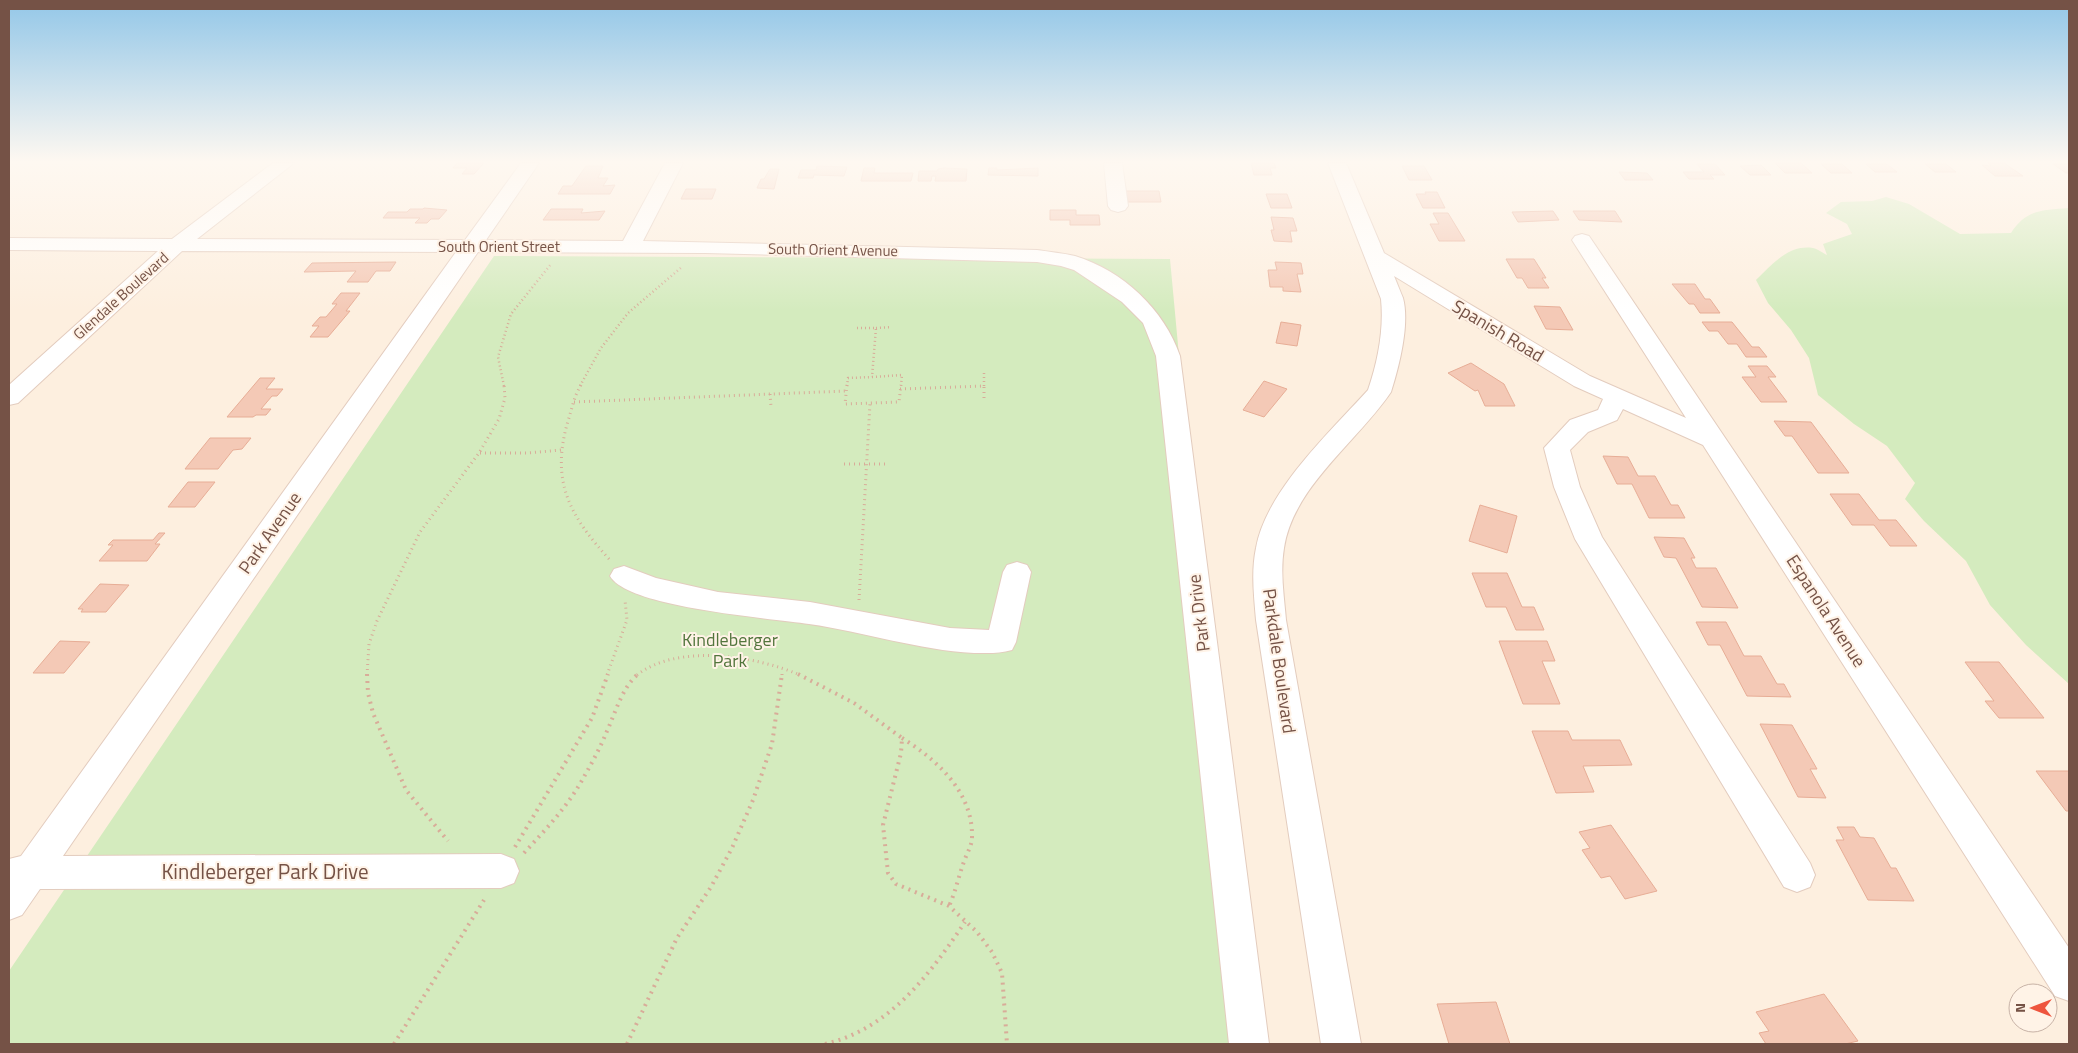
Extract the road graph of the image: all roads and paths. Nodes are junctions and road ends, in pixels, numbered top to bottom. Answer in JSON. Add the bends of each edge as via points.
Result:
{"nodes":[{"id":1,"x":219,"y":212,"type":"edge"},
{"id":2,"x":496,"y":212,"type":"edge"},
{"id":3,"x":648,"y":212,"type":"edge"},
{"id":4,"x":1357,"y":212,"type":"edge"},
{"id":5,"x":1582,"y":240,"type":"dead end"},
{"id":6,"x":9,"y":244,"type":"edge"},
{"id":7,"x":176,"y":244,"type":"junction"},
{"id":8,"x":472,"y":246,"type":"junction"},
{"id":9,"x":566,"y":247,"type":"junction"},
{"id":10,"x":630,"y":247,"type":"junction"},
{"id":11,"x":705,"y":247,"type":"junction"},
{"id":12,"x":1037,"y":256,"type":"joint"},
{"id":13,"x":1375,"y":256,"type":"junction"},
{"id":14,"x":892,"y":327,"type":"dead end"},
{"id":15,"x":856,"y":328,"type":"dead end"},
{"id":16,"x":876,"y":328,"type":"junction"},
{"id":17,"x":984,"y":374,"type":"dead end"},
{"id":18,"x":872,"y":377,"type":"junction"},
{"id":19,"x":984,"y":386,"type":"junction"},
{"id":20,"x":900,"y":389,"type":"junction"},
{"id":21,"x":846,"y":391,"type":"junction"},
{"id":22,"x":770,"y":394,"type":"junction"},
{"id":23,"x":9,"y":398,"type":"edge"},
{"id":24,"x":1616,"y":398,"type":"junction"},
{"id":25,"x":984,"y":399,"type":"dead end"},
{"id":26,"x":574,"y":402,"type":"junction"},
{"id":27,"x":870,"y":403,"type":"junction"},
{"id":28,"x":771,"y":407,"type":"dead end"},
{"id":29,"x":1715,"y":441,"type":"junction"},
{"id":30,"x":561,"y":450,"type":"junction"},
{"id":31,"x":479,"y":453,"type":"junction"},
{"id":32,"x":867,"y":463,"type":"junction"},
{"id":33,"x":844,"y":464,"type":"dead end"},
{"id":34,"x":887,"y":464,"type":"dead end"},
{"id":35,"x":1017,"y":572,"type":"dead end"},
{"id":36,"x":624,"y":576,"type":"junction"},
{"id":37,"x":858,"y":622,"type":"junction"},
{"id":38,"x":782,"y":670,"type":"junction"},
{"id":39,"x":902,"y":738,"type":"junction"},
{"id":40,"x":501,"y":870,"type":"junction"},
{"id":41,"x":464,"y":871,"type":"junction"},
{"id":42,"x":19,"y":873,"type":"edge"},
{"id":43,"x":1798,"y":875,"type":"dead end"},
{"id":44,"x":9,"y":902,"type":"edge"},
{"id":45,"x":949,"y":906,"type":"junction"},
{"id":46,"x":965,"y":922,"type":"junction"},
{"id":47,"x":2069,"y":982,"type":"edge"},
{"id":48,"x":394,"y":1044,"type":"edge"},
{"id":49,"x":627,"y":1044,"type":"edge"},
{"id":50,"x":825,"y":1044,"type":"edge"},
{"id":51,"x":1007,"y":1044,"type":"edge"},
{"id":52,"x":1249,"y":1044,"type":"edge"},
{"id":53,"x":1341,"y":1044,"type":"edge"}],
"edges":[{"from":1,"to":7,"type":"street","name":"Glendale Boulevard"},
{"from":2,"to":8,"type":"street","name":"Park Avenue"},
{"from":3,"to":10,"type":"street"},
{"from":4,"to":13,"type":"street"},
{"from":5,"to":29,"type":"street","name":"Espanola Avenue"},
{"from":6,"to":7,"type":"street","name":"South Orient Street"},
{"from":7,"to":8,"type":"street","name":"South Orient Street"},
{"from":7,"to":23,"type":"street","name":"Glendale Boulevard"},
{"from":8,"to":9,"type":"street","name":"South Orient Street"},
{"from":8,"to":42,"type":"street","name":"Park Avenue"},
{"from":9,"to":10,"type":"street","name":"South Orient Street"},
{"from":9,"to":31,"type":"path","via":[[511,314],[498,357],[504,384],[503,410]]},
{"from":10,"to":11,"type":"street","name":"South Orient Avenue"},
{"from":11,"to":12,"type":"street","name":"South Orient Avenue"},
{"from":11,"to":26,"type":"path","via":[[628,313],[602,348]]},
{"from":12,"to":52,"type":"street","name":"Park Drive","via":[[1071,262],[1090,270],[1129,295],[1150,315],[1162,335],[1168,356]]},
{"from":13,"to":24,"type":"street","name":"Spanish Road"},
{"from":13,"to":53,"type":"street","name":"Parkdale Boulevard","via":[[1392,299],[1394,318],[1384,378],[1379,392],[1296,490],[1276,528],[1267,574],[1271,620]]},
{"from":14,"to":16,"type":"path"},
{"from":15,"to":16,"type":"path"},
{"from":16,"to":18,"type":"path"},
{"from":17,"to":19,"type":"path"},
{"from":18,"to":20,"type":"path","via":[[902,375]]},
{"from":18,"to":21,"type":"path","via":[[848,378]]},
{"from":19,"to":20,"type":"path"},
{"from":19,"to":25,"type":"path"},
{"from":20,"to":27,"type":"path","via":[[899,402]]},
{"from":21,"to":22,"type":"path"},
{"from":21,"to":27,"type":"path","via":[[845,404]]},
{"from":22,"to":26,"type":"path"},
{"from":22,"to":28,"type":"path"},
{"from":24,"to":29,"type":"street","name":"Spanish Road"},
{"from":24,"to":43,"type":"street","via":[[1608,415],[1579,426],[1557,448],[1567,487],[1589,539]]},
{"from":26,"to":30,"type":"path"},
{"from":27,"to":32,"type":"path"},
{"from":29,"to":47,"type":"street","name":"Espanola Avenue"},
{"from":30,"to":31,"type":"path"},
{"from":30,"to":36,"type":"path","via":[[564,490],[568,499],[585,532]]},
{"from":31,"to":41,"type":"path","via":[[430,515],[412,548],[377,621],[369,644],[367,673],[373,713],[406,790],[444,834]]},
{"from":32,"to":33,"type":"path"},
{"from":32,"to":34,"type":"path"},
{"from":32,"to":37,"type":"path"},
{"from":35,"to":37,"type":"street","via":[[1001,642],[950,640]]},
{"from":36,"to":37,"type":"street","via":[[650,587],[718,603]]},
{"from":36,"to":40,"type":"path","via":[[626,620],[592,718]]},
{"from":38,"to":39,"type":"path","via":[[841,694],[880,719]]},
{"from":38,"to":40,"type":"path","via":[[733,656],[713,655],[689,656],[639,673],[630,683],[601,745],[558,816],[522,856]]},
{"from":38,"to":49,"type":"path","via":[[772,744],[753,800],[711,887],[677,938]]},
{"from":39,"to":45,"type":"path","via":[[922,749],[948,773],[970,816],[972,837],[958,887]]},
{"from":39,"to":45,"type":"path","via":[[883,824],[888,873],[896,884]]},
{"from":40,"to":41,"type":"street","name":"Kindleberger Park Drive"},
{"from":40,"to":48,"type":"path"},
{"from":41,"to":42,"type":"street","name":"Kindleberger Park Drive"},
{"from":42,"to":44,"type":"street","name":"Park Avenue"},
{"from":45,"to":46,"type":"path"},
{"from":46,"to":50,"type":"path","via":[[932,970],[908,995],[856,1033]]},
{"from":46,"to":51,"type":"path","via":[[992,952],[1002,973]]}]}
